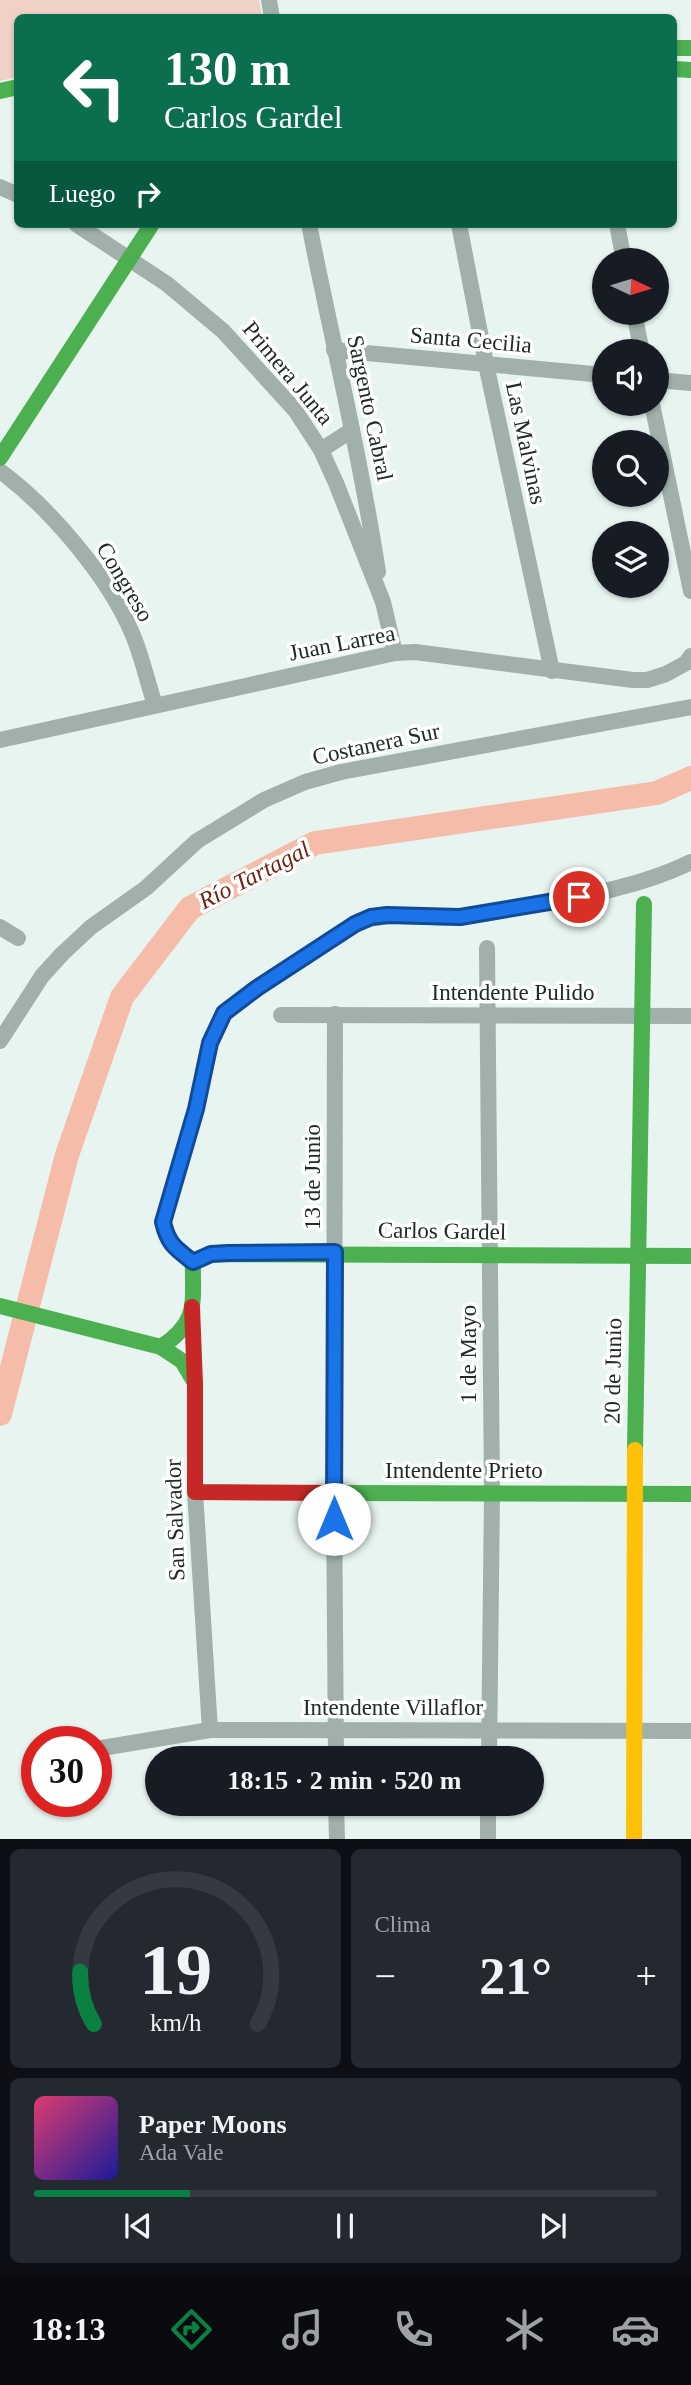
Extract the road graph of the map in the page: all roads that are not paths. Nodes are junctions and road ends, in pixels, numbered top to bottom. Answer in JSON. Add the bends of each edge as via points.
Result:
{"nodes":[{"id":1,"x":83,"y":228,"type":"edge"},
{"id":2,"x":149,"y":228,"type":"edge"},
{"id":3,"x":310,"y":228,"type":"edge"},
{"id":4,"x":460,"y":228,"type":"edge"},
{"id":5,"x":618,"y":228,"type":"edge"},
{"id":6,"x":622,"y":248,"type":"edge"},
{"id":7,"x":130,"y":257,"type":"junction"},
{"id":8,"x":334,"y":350,"type":"junction"},
{"id":9,"x":486,"y":364,"type":"junction"},
{"id":10,"x":592,"y":374,"type":"edge"},
{"id":11,"x":669,"y":381,"type":"edge"},
{"id":12,"x":691,"y":383,"type":"edge"},
{"id":13,"x":655,"y":416,"type":"edge"},
{"id":14,"x":352,"y":430,"type":"junction"},
{"id":15,"x":321,"y":450,"type":"junction"},
{"id":16,"x":0,"y":458,"type":"edge"},
{"id":17,"x":0,"y":471,"type":"edge"},
{"id":18,"x":691,"y":591,"type":"edge"},
{"id":19,"x":383,"y":602,"type":"junction"},
{"id":20,"x":395,"y":653,"type":"junction"},
{"id":21,"x":691,"y":656,"type":"edge"},
{"id":22,"x":552,"y":671,"type":"junction"},
{"id":23,"x":155,"y":705,"type":"junction"},
{"id":24,"x":691,"y":707,"type":"edge"},
{"id":25,"x":0,"y":740,"type":"edge"},
{"id":26,"x":691,"y":862,"type":"edge"},
{"id":27,"x":644,"y":904,"type":"dead end"},
{"id":28,"x":0,"y":927,"type":"edge"},
{"id":29,"x":18,"y":938,"type":"dead end"},
{"id":30,"x":488,"y":948,"type":"dead end"},
{"id":31,"x":335,"y":1014,"type":"junction"},
{"id":32,"x":488,"y":1014,"type":"junction"},
{"id":33,"x":281,"y":1015,"type":"dead end"},
{"id":34,"x":640,"y":1016,"type":"junction"},
{"id":35,"x":691,"y":1016,"type":"edge"},
{"id":36,"x":0,"y":1041,"type":"edge"},
{"id":37,"x":335,"y":1252,"type":"junction"},
{"id":38,"x":490,"y":1255,"type":"junction"},
{"id":39,"x":638,"y":1255,"type":"junction"},
{"id":40,"x":691,"y":1256,"type":"edge"},
{"id":41,"x":193,"y":1262,"type":"junction"},
{"id":42,"x":0,"y":1306,"type":"edge"},
{"id":43,"x":192,"y":1307,"type":"junction"},
{"id":44,"x":161,"y":1347,"type":"junction"},
{"id":45,"x":195,"y":1384,"type":"junction"},
{"id":46,"x":195,"y":1492,"type":"junction"},
{"id":47,"x":334,"y":1493,"type":"junction"},
{"id":48,"x":492,"y":1493,"type":"junction"},
{"id":49,"x":634,"y":1494,"type":"junction"},
{"id":50,"x":691,"y":1494,"type":"edge"},
{"id":51,"x":210,"y":1730,"type":"junction"},
{"id":52,"x":336,"y":1730,"type":"junction"},
{"id":53,"x":489,"y":1730,"type":"junction"},
{"id":54,"x":634,"y":1731,"type":"junction"},
{"id":55,"x":691,"y":1731,"type":"edge"},
{"id":56,"x":112,"y":1746,"type":"edge"},
{"id":57,"x":336,"y":1746,"type":"edge"},
{"id":58,"x":488,"y":1746,"type":"edge"},
{"id":59,"x":336,"y":1816,"type":"edge"},
{"id":60,"x":488,"y":1816,"type":"edge"},
{"id":61,"x":337,"y":1839,"type":"edge"},
{"id":62,"x":488,"y":1839,"type":"edge"},
{"id":63,"x":634,"y":1839,"type":"edge"}],
"edges":[{"from":1,"to":7,"type":"street","name":"Primera Junta"},
{"from":2,"to":7,"type":"street"},
{"from":3,"to":8,"type":"street","name":"Sargento Cabral"},
{"from":4,"to":9,"type":"street","name":"Las Malvinas"},
{"from":5,"to":6,"type":"street"},
{"from":7,"to":15,"type":"street","name":"Primera Junta","via":[[223,331],[295,410]]},
{"from":7,"to":16,"type":"street"},
{"from":8,"to":9,"type":"street","name":"Santa Cecilia"},
{"from":8,"to":14,"type":"street","name":"Sargento Cabral"},
{"from":9,"to":10,"type":"street","name":"Santa Cecilia"},
{"from":9,"to":22,"type":"street","name":"Las Malvinas"},
{"from":11,"to":12,"type":"street"},
{"from":13,"to":18,"type":"street"},
{"from":14,"to":15,"type":"street"},
{"from":14,"to":19,"type":"street","name":"Sargento Cabral"},
{"from":15,"to":19,"type":"street","name":"Primera Junta"},
{"from":17,"to":23,"type":"street","name":"Congreso","via":[[33,499],[94,566],[132,632]]},
{"from":19,"to":20,"type":"street","name":"Primera Junta"},
{"from":20,"to":22,"type":"street","name":"Juan Larrea"},
{"from":20,"to":23,"type":"street","name":"Juan Larrea"},
{"from":21,"to":22,"type":"street","name":"Juan Larrea","via":[[666,674],[647,680]]},
{"from":23,"to":25,"type":"street","name":"Juan Larrea"},
{"from":24,"to":36,"type":"street","name":"Costanera Sur","via":[[341,772],[264,800],[197,841],[146,888],[91,927],[42,976]]},
{"from":26,"to":41,"type":"street","via":[[601,893],[460,917],[371,917],[224,1013],[210,1043],[163,1222],[167,1238]]},
{"from":27,"to":34,"type":"street","name":"20 de Junio"},
{"from":28,"to":29,"type":"street"},
{"from":30,"to":32,"type":"street","name":"1 de Mayo"},
{"from":31,"to":32,"type":"street","name":"Intendente Pulido"},
{"from":31,"to":33,"type":"street","name":"Intendente Pulido"},
{"from":31,"to":37,"type":"street","name":"13 de Junio"},
{"from":32,"to":34,"type":"street","name":"Intendente Pulido"},
{"from":32,"to":38,"type":"street","name":"1 de Mayo"},
{"from":34,"to":35,"type":"street","name":"Intendente Pulido"},
{"from":34,"to":39,"type":"street","name":"20 de Junio"},
{"from":37,"to":38,"type":"street","name":"Carlos Gardel"},
{"from":37,"to":41,"type":"street","name":"Carlos Gardel","via":[[211,1254]]},
{"from":37,"to":47,"type":"street","name":"13 de Junio"},
{"from":38,"to":39,"type":"street","name":"Carlos Gardel"},
{"from":38,"to":48,"type":"street","name":"1 de Mayo"},
{"from":39,"to":40,"type":"street","name":"Carlos Gardel"},
{"from":39,"to":49,"type":"street","name":"20 de Junio"},
{"from":41,"to":43,"type":"street","name":"San Salvador"},
{"from":42,"to":44,"type":"street"},
{"from":43,"to":44,"type":"street","via":[[188,1324]]},
{"from":43,"to":45,"type":"street","name":"San Salvador"},
{"from":44,"to":45,"type":"street","via":[[180,1357]]},
{"from":45,"to":46,"type":"street","name":"San Salvador"},
{"from":46,"to":47,"type":"street","name":"Intendente Prieto"},
{"from":46,"to":51,"type":"street","name":"San Salvador"},
{"from":47,"to":48,"type":"street","name":"Intendente Prieto"},
{"from":47,"to":52,"type":"street","name":"13 de Junio"},
{"from":48,"to":49,"type":"street","name":"Intendente Prieto"},
{"from":48,"to":53,"type":"street","name":"1 de Mayo"},
{"from":49,"to":50,"type":"street","name":"Intendente Prieto"},
{"from":49,"to":54,"type":"street","name":"20 de Junio"},
{"from":51,"to":52,"type":"street","name":"Intendente Villaflor"},
{"from":51,"to":56,"type":"street","name":"Intendente Villaflor"},
{"from":52,"to":53,"type":"street","name":"Intendente Villaflor"},
{"from":52,"to":57,"type":"street","name":"13 de Junio"},
{"from":53,"to":54,"type":"street","name":"Intendente Villaflor"},
{"from":53,"to":58,"type":"street","name":"1 de Mayo"},
{"from":54,"to":55,"type":"street","name":"Intendente Villaflor"},
{"from":54,"to":63,"type":"street","name":"20 de Junio"},
{"from":59,"to":61,"type":"street"},
{"from":60,"to":62,"type":"street"}]}
